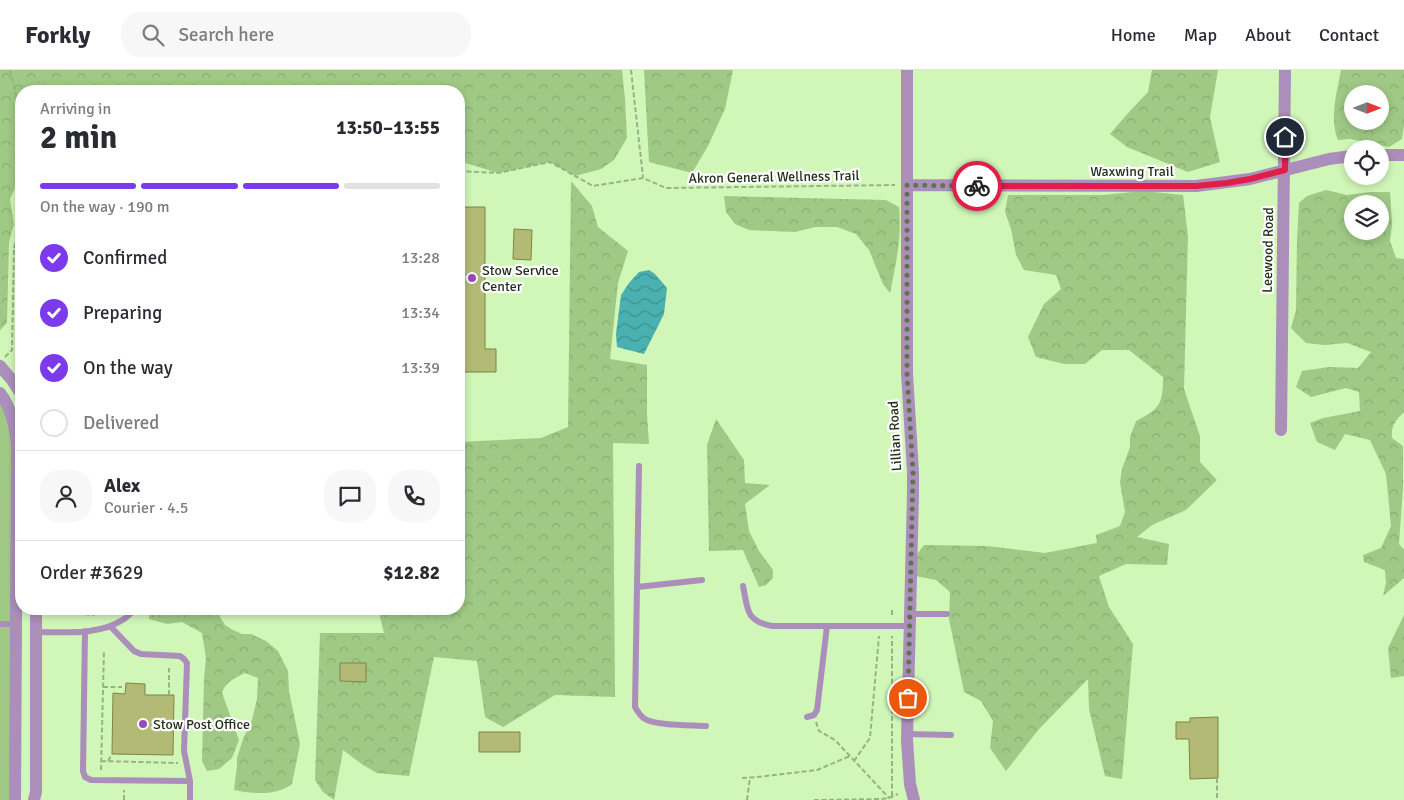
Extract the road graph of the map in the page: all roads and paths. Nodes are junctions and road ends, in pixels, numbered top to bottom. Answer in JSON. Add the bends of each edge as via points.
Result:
{"nodes":[{"id":1,"x":10,"y":70,"type":"edge"},
{"id":2,"x":631,"y":70,"type":"edge"},
{"id":3,"x":907,"y":70,"type":"edge"},
{"id":4,"x":1285,"y":70,"type":"edge"},
{"id":5,"x":15,"y":91,"type":"edge"},
{"id":6,"x":1389,"y":155,"type":"edge"},
{"id":7,"x":1404,"y":155,"type":"edge"},
{"id":8,"x":1344,"y":157,"type":"edge"},
{"id":9,"x":1285,"y":170,"type":"junction"},
{"id":10,"x":465,"y":171,"type":"edge"},
{"id":11,"x":643,"y":178,"type":"junction"},
{"id":12,"x":907,"y":185,"type":"junction"},
{"id":13,"x":15,"y":245,"type":"edge"},
{"id":14,"x":14,"y":249,"type":"joint"},
{"id":15,"x":2,"y":362,"type":"edge"},
{"id":16,"x":15,"y":385,"type":"edge"},
{"id":17,"x":0,"y":393,"type":"edge"},
{"id":18,"x":15,"y":425,"type":"edge"},
{"id":19,"x":1281,"y":430,"type":"dead end"},
{"id":20,"x":639,"y":466,"type":"dead end"},
{"id":21,"x":702,"y":580,"type":"dead end"},
{"id":22,"x":637,"y":586,"type":"junction"},
{"id":23,"x":743,"y":586,"type":"dead end"},
{"id":24,"x":892,"y":610,"type":"dead end"},
{"id":25,"x":948,"y":614,"type":"dead end"},
{"id":26,"x":16,"y":615,"type":"edge"},
{"id":27,"x":40,"y":615,"type":"edge"},
{"id":28,"x":129,"y":615,"type":"edge"},
{"id":29,"x":910,"y":620,"type":"junction"},
{"id":30,"x":0,"y":624,"type":"edge"},
{"id":31,"x":16,"y":624,"type":"junction"},
{"id":32,"x":110,"y":626,"type":"junction"},
{"id":33,"x":827,"y":626,"type":"junction"},
{"id":34,"x":881,"y":626,"type":"junction"},
{"id":35,"x":892,"y":626,"type":"junction"},
{"id":36,"x":85,"y":631,"type":"junction"},
{"id":37,"x":36,"y":632,"type":"junction"},
{"id":38,"x":104,"y":650,"type":"dead end"},
{"id":39,"x":169,"y":668,"type":"dead end"},
{"id":40,"x":103,"y":687,"type":"junction"},
{"id":41,"x":122,"y":687,"type":"dead end"},
{"id":42,"x":169,"y":695,"type":"dead end"},
{"id":43,"x":810,"y":716,"type":"joint"},
{"id":44,"x":706,"y":726,"type":"dead end"},
{"id":45,"x":907,"y":734,"type":"junction"},
{"id":46,"x":951,"y":735,"type":"dead end"},
{"id":47,"x":112,"y":754,"type":"dead end"},
{"id":48,"x":850,"y":756,"type":"junction"},
{"id":49,"x":854,"y":760,"type":"junction"},
{"id":50,"x":101,"y":761,"type":"junction"},
{"id":51,"x":108,"y":761,"type":"junction"},
{"id":52,"x":186,"y":764,"type":"junction"},
{"id":53,"x":100,"y":772,"type":"dead end"},
{"id":54,"x":750,"y":777,"type":"junction"},
{"id":55,"x":742,"y":778,"type":"dead end"},
{"id":56,"x":1217,"y":778,"type":"dead end"},
{"id":57,"x":190,"y":781,"type":"junction"},
{"id":58,"x":898,"y":794,"type":"dead end"},
{"id":59,"x":892,"y":796,"type":"junction"},
{"id":60,"x":889,"y":798,"type":"junction"},
{"id":61,"x":15,"y":800,"type":"edge"},
{"id":62,"x":34,"y":800,"type":"edge"},
{"id":63,"x":190,"y":800,"type":"edge"},
{"id":64,"x":747,"y":800,"type":"edge"},
{"id":65,"x":814,"y":800,"type":"edge"},
{"id":66,"x":914,"y":800,"type":"edge"},
{"id":67,"x":1217,"y":800,"type":"edge"}],
"edges":[{"from":1,"to":5,"type":"path"},
{"from":2,"to":11,"type":"path"},
{"from":3,"to":12,"type":"street","name":"Lillian Road"},
{"from":4,"to":9,"type":"street","name":"Leewood Road"},
{"from":6,"to":7,"type":"street"},
{"from":8,"to":9,"type":"street","name":"Waxwing Trail"},
{"from":9,"to":12,"type":"street","name":"Waxwing Trail","via":[[1196,186]]},
{"from":9,"to":19,"type":"street","name":"Leewood Road"},
{"from":10,"to":11,"type":"path","via":[[498,173],[550,162],[593,186]]},
{"from":11,"to":12,"type":"path","name":"Akron General Wellness Trail","via":[[666,188]]},
{"from":12,"to":29,"type":"street","name":"Lillian Road","via":[[907,374],[913,472]]},
{"from":13,"to":14,"type":"path"},
{"from":14,"to":15,"type":"path","via":[[12,350]]},
{"from":15,"to":16,"type":"street"},
{"from":17,"to":18,"type":"street"},
{"from":20,"to":22,"type":"lane"},
{"from":21,"to":22,"type":"lane"},
{"from":22,"to":44,"type":"lane","via":[[638,713],[646,720],[658,723]]},
{"from":23,"to":33,"type":"lane","via":[[748,611],[753,620],[761,624]]},
{"from":24,"to":35,"type":"path"},
{"from":25,"to":29,"type":"lane"},
{"from":26,"to":31,"type":"street"},
{"from":27,"to":37,"type":"street"},
{"from":28,"to":32,"type":"lane"},
{"from":29,"to":35,"type":"lane"},
{"from":29,"to":45,"type":"street","name":"Lillian Road"},
{"from":30,"to":31,"type":"lane"},
{"from":31,"to":61,"type":"street"},
{"from":32,"to":36,"type":"lane"},
{"from":32,"to":52,"type":"lane","via":[[134,651],[180,656],[187,663]]},
{"from":33,"to":34,"type":"lane"},
{"from":33,"to":43,"type":"lane","via":[[817,710]]},
{"from":34,"to":35,"type":"lane"},
{"from":34,"to":49,"type":"path","via":[[870,738]]},
{"from":35,"to":59,"type":"path"},
{"from":36,"to":37,"type":"lane"},
{"from":36,"to":57,"type":"lane","via":[[85,777],[91,780]]},
{"from":37,"to":62,"type":"street"},
{"from":38,"to":40,"type":"path"},
{"from":39,"to":42,"type":"path"},
{"from":40,"to":41,"type":"path"},
{"from":40,"to":50,"type":"path"},
{"from":43,"to":48,"type":"path","via":[[819,731],[835,740]]},
{"from":45,"to":46,"type":"lane"},
{"from":45,"to":66,"type":"street","name":"Lillian Road"},
{"from":47,"to":51,"type":"path"},
{"from":48,"to":49,"type":"path"},
{"from":48,"to":54,"type":"path","via":[[817,770]]},
{"from":49,"to":60,"type":"path"},
{"from":50,"to":51,"type":"path"},
{"from":50,"to":53,"type":"path"},
{"from":51,"to":52,"type":"path"},
{"from":52,"to":57,"type":"lane"},
{"from":54,"to":55,"type":"path"},
{"from":54,"to":64,"type":"path"},
{"from":56,"to":67,"type":"path"},
{"from":57,"to":63,"type":"lane"},
{"from":58,"to":59,"type":"path"},
{"from":59,"to":60,"type":"path"},
{"from":60,"to":65,"type":"path"}]}
